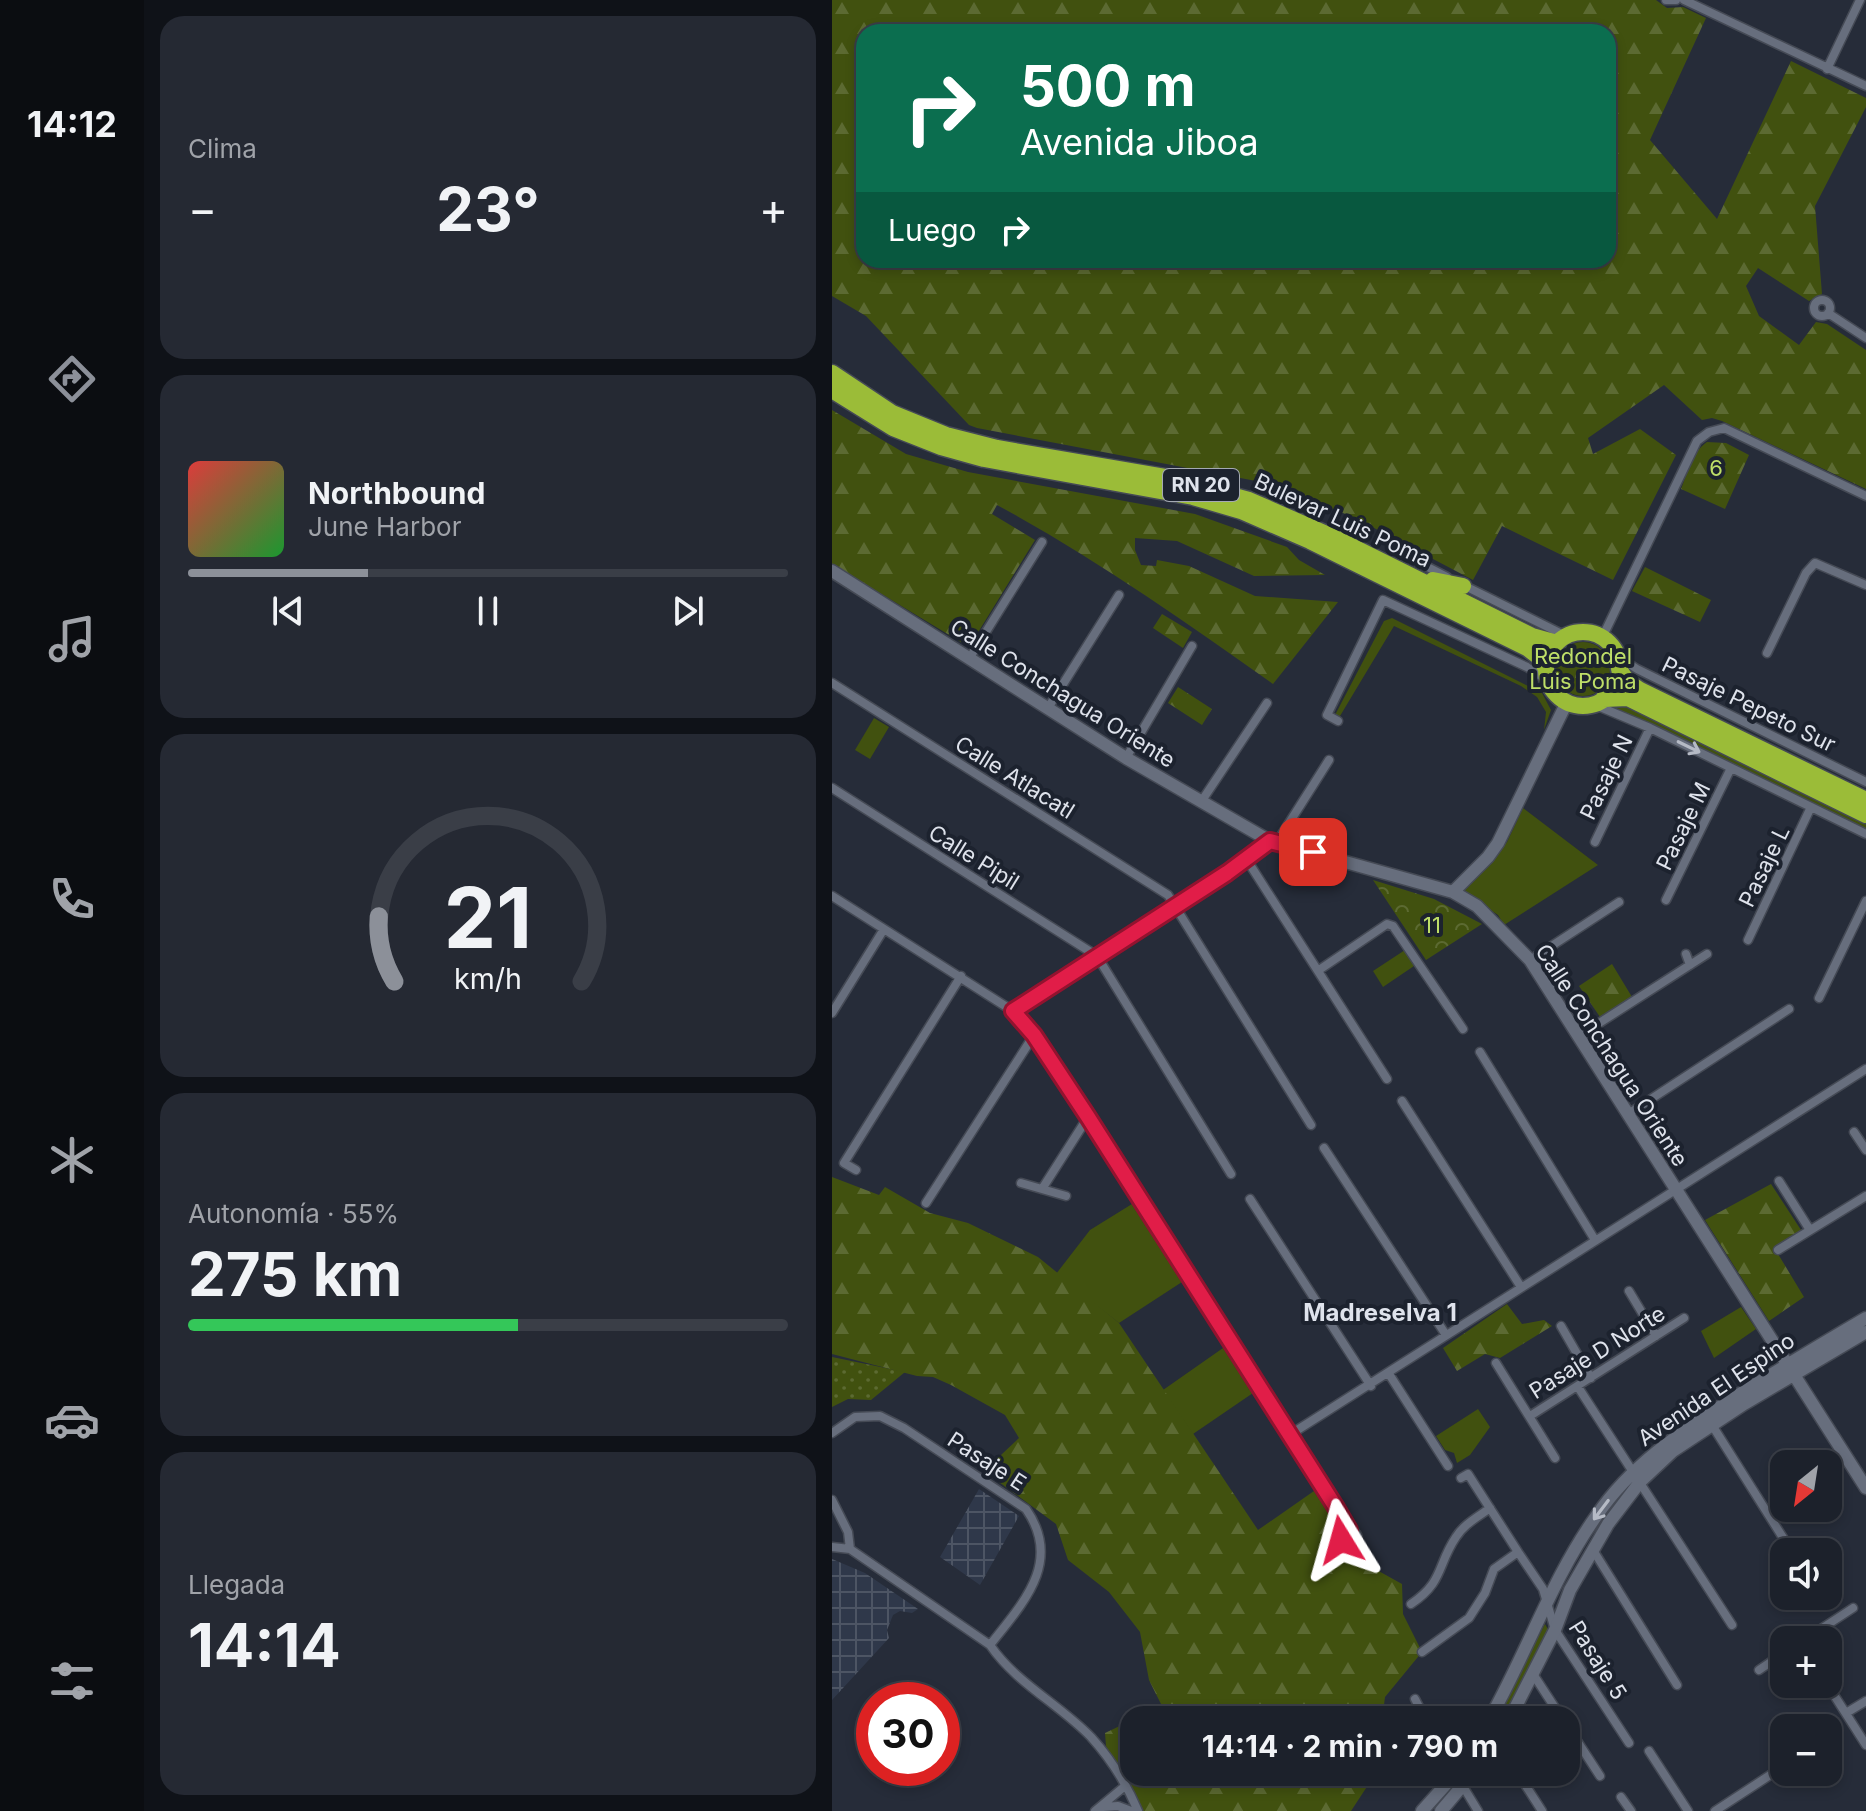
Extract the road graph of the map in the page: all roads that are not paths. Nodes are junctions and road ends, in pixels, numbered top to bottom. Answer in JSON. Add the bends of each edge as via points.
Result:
{"nodes":[{"id":1,"x":1666,"y":0,"type":"edge"},
{"id":2,"x":1676,"y":0,"type":"edge"},
{"id":3,"x":1684,"y":0,"type":"edge"},
{"id":4,"x":1860,"y":0,"type":"edge"},
{"id":5,"x":1827,"y":69,"type":"junction"},
{"id":6,"x":1866,"y":86,"type":"edge"},
{"id":7,"x":1828,"y":313,"type":"dead end"},
{"id":8,"x":1866,"y":338,"type":"edge"},
{"id":9,"x":832,"y":373,"type":"edge"},
{"id":10,"x":832,"y":390,"type":"edge"},
{"id":11,"x":1866,"y":496,"type":"edge"},
{"id":12,"x":1042,"y":542,"type":"dead end"},
{"id":13,"x":1411,"y":568,"type":"junction"},
{"id":14,"x":832,"y":571,"type":"edge"},
{"id":15,"x":1866,"y":585,"type":"edge"},
{"id":16,"x":1463,"y":586,"type":"joint"},
{"id":17,"x":1119,"y":595,"type":"dead end"},
{"id":18,"x":1602,"y":638,"type":"junction"},
{"id":19,"x":1561,"y":640,"type":"junction"},
{"id":20,"x":1192,"y":646,"type":"dead end"},
{"id":21,"x":973,"y":653,"type":"junction"},
{"id":22,"x":1767,"y":653,"type":"dead end"},
{"id":23,"x":1618,"y":663,"type":"junction"},
{"id":24,"x":1547,"y":675,"type":"junction"},
{"id":25,"x":832,"y":683,"type":"edge"},
{"id":26,"x":1567,"y":702,"type":"junction"},
{"id":27,"x":1598,"y":702,"type":"junction"},
{"id":28,"x":1267,"y":703,"type":"dead end"},
{"id":29,"x":1048,"y":708,"type":"junction"},
{"id":30,"x":1338,"y":721,"type":"dead end"},
{"id":31,"x":1650,"y":728,"type":"junction"},
{"id":32,"x":1126,"y":758,"type":"junction"},
{"id":33,"x":1329,"y":760,"type":"dead end"},
{"id":34,"x":1731,"y":768,"type":"junction"},
{"id":35,"x":1866,"y":782,"type":"edge"},
{"id":36,"x":832,"y":788,"type":"edge"},
{"id":37,"x":1866,"y":800,"type":"edge"},
{"id":38,"x":1201,"y":802,"type":"junction"},
{"id":39,"x":1811,"y":807,"type":"junction"},
{"id":40,"x":1866,"y":815,"type":"edge"},
{"id":41,"x":1866,"y":834,"type":"edge"},
{"id":42,"x":1274,"y":841,"type":"junction"},
{"id":43,"x":1595,"y":842,"type":"dead end"},
{"id":44,"x":1247,"y":860,"type":"junction"},
{"id":45,"x":1453,"y":892,"type":"junction"},
{"id":46,"x":832,"y":896,"type":"edge"},
{"id":47,"x":1666,"y":900,"type":"dead end"},
{"id":48,"x":1866,"y":901,"type":"edge"},
{"id":49,"x":1619,"y":902,"type":"dead end"},
{"id":50,"x":1174,"y":905,"type":"junction"},
{"id":51,"x":884,"y":929,"type":"junction"},
{"id":52,"x":1748,"y":940,"type":"dead end"},
{"id":53,"x":1686,"y":954,"type":"dead end"},
{"id":54,"x":1707,"y":954,"type":"dead end"},
{"id":55,"x":1097,"y":956,"type":"junction"},
{"id":56,"x":1530,"y":960,"type":"junction"},
{"id":57,"x":1690,"y":965,"type":"junction"},
{"id":58,"x":1319,"y":970,"type":"junction"},
{"id":59,"x":961,"y":976,"type":"junction"},
{"id":60,"x":1819,"y":998,"type":"dead end"},
{"id":61,"x":1770,"y":1009,"type":"dead end"},
{"id":62,"x":1789,"y":1009,"type":"dead end"},
{"id":63,"x":1013,"y":1011,"type":"junction"},
{"id":64,"x":832,"y":1013,"type":"edge"},
{"id":65,"x":1775,"y":1018,"type":"junction"},
{"id":66,"x":1463,"y":1029,"type":"dead end"},
{"id":67,"x":1034,"y":1035,"type":"junction"},
{"id":68,"x":1579,"y":1036,"type":"junction"},
{"id":69,"x":1480,"y":1052,"type":"dead end"},
{"id":70,"x":1866,"y":1069,"type":"edge"},
{"id":71,"x":1387,"y":1079,"type":"dead end"},
{"id":72,"x":1402,"y":1101,"type":"dead end"},
{"id":73,"x":1628,"y":1114,"type":"junction"},
{"id":74,"x":1088,"y":1117,"type":"junction"},
{"id":75,"x":1311,"y":1125,"type":"dead end"},
{"id":76,"x":1858,"y":1134,"type":"dead end"},
{"id":77,"x":1324,"y":1148,"type":"dead end"},
{"id":78,"x":1866,"y":1150,"type":"edge"},
{"id":79,"x":856,"y":1170,"type":"dead end"},
{"id":80,"x":1231,"y":1174,"type":"dead end"},
{"id":81,"x":1779,"y":1181,"type":"dead end"},
{"id":82,"x":1021,"y":1183,"type":"dead end"},
{"id":83,"x":1042,"y":1189,"type":"junction"},
{"id":84,"x":1675,"y":1190,"type":"junction"},
{"id":85,"x":933,"y":1193,"type":"junction"},
{"id":86,"x":1066,"y":1196,"type":"dead end"},
{"id":87,"x":1866,"y":1196,"type":"edge"},
{"id":88,"x":942,"y":1199,"type":"dead end"},
{"id":89,"x":1250,"y":1199,"type":"dead end"},
{"id":90,"x":926,"y":1203,"type":"dead end"},
{"id":91,"x":1810,"y":1230,"type":"junction"},
{"id":92,"x":1595,"y":1240,"type":"junction"},
{"id":93,"x":1778,"y":1250,"type":"dead end"},
{"id":94,"x":1521,"y":1287,"type":"junction"},
{"id":95,"x":1629,"y":1291,"type":"dead end"},
{"id":96,"x":1684,"y":1318,"type":"dead end"},
{"id":97,"x":1866,"y":1318,"type":"edge"},
{"id":98,"x":1561,"y":1326,"type":"dead end"},
{"id":99,"x":1866,"y":1332,"type":"edge"},
{"id":100,"x":1446,"y":1335,"type":"junction"},
{"id":101,"x":1656,"y":1336,"type":"junction"},
{"id":102,"x":1496,"y":1363,"type":"dead end"},
{"id":103,"x":1790,"y":1368,"type":"junction"},
{"id":104,"x":1389,"y":1374,"type":"junction"},
{"id":105,"x":1591,"y":1378,"type":"junction"},
{"id":106,"x":1371,"y":1386,"type":"junction"},
{"id":107,"x":1578,"y":1387,"type":"junction"},
{"id":108,"x":1530,"y":1416,"type":"junction"},
{"id":109,"x":1712,"y":1425,"type":"junction"},
{"id":110,"x":832,"y":1433,"type":"edge"},
{"id":111,"x":1291,"y":1434,"type":"junction"},
{"id":112,"x":1555,"y":1458,"type":"dead end"},
{"id":113,"x":1448,"y":1466,"type":"dead end"},
{"id":114,"x":1465,"y":1476,"type":"dead end"},
{"id":115,"x":1636,"y":1476,"type":"junction"},
{"id":116,"x":1866,"y":1488,"type":"edge"},
{"id":117,"x":832,"y":1500,"type":"edge"},
{"id":118,"x":1490,"y":1508,"type":"junction"},
{"id":119,"x":1349,"y":1530,"type":"dead end"},
{"id":120,"x":1783,"y":1538,"type":"edge"},
{"id":121,"x":832,"y":1547,"type":"edge"},
{"id":122,"x":850,"y":1549,"type":"junction"},
{"id":123,"x":1593,"y":1550,"type":"junction"},
{"id":124,"x":1518,"y":1552,"type":"junction"},
{"id":125,"x":1548,"y":1602,"type":"junction"},
{"id":126,"x":1411,"y":1604,"type":"dead end"},
{"id":127,"x":1853,"y":1608,"type":"dead end"},
{"id":128,"x":1732,"y":1625,"type":"dead end"},
{"id":129,"x":1825,"y":1626,"type":"edge"},
{"id":130,"x":1555,"y":1630,"type":"junction"},
{"id":131,"x":990,"y":1645,"type":"junction"},
{"id":132,"x":1422,"y":1652,"type":"dead end"},
{"id":133,"x":1770,"y":1663,"type":"edge"},
{"id":134,"x":1759,"y":1670,"type":"dead end"},
{"id":135,"x":1533,"y":1674,"type":"junction"},
{"id":136,"x":1677,"y":1685,"type":"dead end"},
{"id":137,"x":1836,"y":1698,"type":"edge"},
{"id":138,"x":1415,"y":1699,"type":"dead end"},
{"id":139,"x":1866,"y":1701,"type":"edge"},
{"id":140,"x":1419,"y":1706,"type":"edge"},
{"id":141,"x":1496,"y":1706,"type":"edge"},
{"id":142,"x":1516,"y":1706,"type":"edge"},
{"id":143,"x":1554,"y":1706,"type":"edge"},
{"id":144,"x":1846,"y":1713,"type":"junction"},
{"id":145,"x":1629,"y":1743,"type":"dead end"},
{"id":146,"x":1580,"y":1745,"type":"edge"},
{"id":147,"x":1866,"y":1745,"type":"edge"},
{"id":148,"x":1649,"y":1751,"type":"dead end"},
{"id":149,"x":1770,"y":1775,"type":"edge"},
{"id":150,"x":1600,"y":1776,"type":"dead end"},
{"id":151,"x":1120,"y":1779,"type":"edge"},
{"id":152,"x":1125,"y":1786,"type":"joint"},
{"id":153,"x":1444,"y":1786,"type":"edge"},
{"id":154,"x":1526,"y":1786,"type":"edge"},
{"id":155,"x":1463,"y":1787,"type":"joint"},
{"id":156,"x":1621,"y":1797,"type":"dead end"},
{"id":157,"x":1096,"y":1811,"type":"edge"},
{"id":158,"x":1131,"y":1811,"type":"edge"},
{"id":159,"x":1138,"y":1811,"type":"edge"},
{"id":160,"x":1422,"y":1811,"type":"edge"},
{"id":161,"x":1441,"y":1811,"type":"edge"},
{"id":162,"x":1478,"y":1811,"type":"edge"},
{"id":163,"x":1542,"y":1811,"type":"edge"},
{"id":164,"x":1631,"y":1811,"type":"edge"},
{"id":165,"x":1688,"y":1811,"type":"edge"},
{"id":166,"x":1715,"y":1811,"type":"edge"}],
"edges":[{"from":1,"to":2,"type":"street"},
{"from":3,"to":5,"type":"street"},
{"from":4,"to":5,"type":"street"},
{"from":5,"to":6,"type":"street"},
{"from":7,"to":8,"type":"street"},
{"from":9,"to":13,"type":"highway","name":"Bulevar Luis Poma","number":"RN 20","via":[[877,404],[935,432],[1233,494]]},
{"from":10,"to":24,"type":"highway","name":"Bulevar Luis Poma","number":"RN 20","via":[[893,428],[952,451],[1193,497],[1254,516],[1527,648],[1540,658]]},
{"from":11,"to":18,"type":"street","via":[[1724,428],[1709,432],[1697,441],[1682,468]]},
{"from":12,"to":21,"type":"street"},
{"from":13,"to":16,"type":"highway"},
{"from":13,"to":19,"type":"highway","name":"Bulevar Luis Poma","number":"RN 20","via":[[1532,636]]},
{"from":14,"to":21,"type":"main road","name":"Calle Conchagua Oriente"},
{"from":15,"to":22,"type":"street","via":[[1815,563]]},
{"from":16,"to":19,"type":"street"},
{"from":17,"to":29,"type":"street"},
{"from":18,"to":19,"type":"highway","number":"RN 20","via":[[1584,632]]},
{"from":18,"to":23,"type":"highway"},
{"from":19,"to":24,"type":"highway","via":[[1550,652]]},
{"from":20,"to":32,"type":"street"},
{"from":21,"to":29,"type":"main road","name":"Calle Conchagua Oriente"},
{"from":23,"to":27,"type":"highway","via":[[1614,689]]},
{"from":23,"to":35,"type":"street","name":"Pasaje Pepeto Sur"},
{"from":23,"to":37,"type":"highway","via":[[1627,681],[1640,690]]},
{"from":24,"to":26,"type":"highway","number":"RN 20"},
{"from":24,"to":30,"type":"street","via":[[1383,600],[1327,715]]},
{"from":25,"to":50,"type":"street","name":"Calle Atlacatl","via":[[1168,895]]},
{"from":26,"to":27,"type":"highway"},
{"from":26,"to":45,"type":"main road","via":[[1498,843]]},
{"from":27,"to":31,"type":"street"},
{"from":27,"to":40,"type":"highway","via":[[1628,698]]},
{"from":28,"to":38,"type":"street"},
{"from":29,"to":32,"type":"main road","name":"Calle Conchagua Oriente"},
{"from":31,"to":34,"type":"street","one_way":true},
{"from":31,"to":43,"type":"street","name":"Pasaje N"},
{"from":32,"to":38,"type":"main road","name":"Calle Conchagua Oriente"},
{"from":33,"to":42,"type":"street"},
{"from":34,"to":39,"type":"street"},
{"from":34,"to":47,"type":"street","name":"Pasaje M"},
{"from":36,"to":55,"type":"street","name":"Calle Pipil"},
{"from":38,"to":42,"type":"main road","name":"Calle Conchagua Oriente"},
{"from":39,"to":41,"type":"street"},
{"from":39,"to":52,"type":"street","name":"Pasaje L"},
{"from":42,"to":44,"type":"street"},
{"from":42,"to":45,"type":"main road","name":"Calle Conchagua Oriente"},
{"from":44,"to":50,"type":"street"},
{"from":44,"to":58,"type":"street"},
{"from":45,"to":56,"type":"main road","name":"Calle Conchagua Oriente","via":[[1477,906]]},
{"from":46,"to":51,"type":"street"},
{"from":48,"to":60,"type":"street"},
{"from":49,"to":56,"type":"street"},
{"from":50,"to":55,"type":"street"},
{"from":50,"to":75,"type":"street","name":"Calle Atlacatl"},
{"from":51,"to":59,"type":"street"},
{"from":51,"to":64,"type":"street"},
{"from":53,"to":57,"type":"street"},
{"from":54,"to":57,"type":"street"},
{"from":55,"to":63,"type":"street"},
{"from":55,"to":80,"type":"street"},
{"from":56,"to":68,"type":"main road","name":"Calle Conchagua Oriente"},
{"from":57,"to":68,"type":"street"},
{"from":58,"to":66,"type":"street","via":[[1387,924],[1393,926]]},
{"from":58,"to":71,"type":"street"},
{"from":59,"to":63,"type":"street"},
{"from":59,"to":79,"type":"street","via":[[844,1163]]},
{"from":61,"to":65,"type":"street"},
{"from":62,"to":65,"type":"street"},
{"from":63,"to":67,"type":"street"},
{"from":65,"to":73,"type":"street"},
{"from":67,"to":74,"type":"street"},
{"from":67,"to":85,"type":"street"},
{"from":68,"to":73,"type":"main road","name":"Calle Conchagua Oriente"},
{"from":69,"to":92,"type":"street"},
{"from":70,"to":84,"type":"street"},
{"from":72,"to":94,"type":"street"},
{"from":73,"to":84,"type":"main road","name":"Calle Conchagua Oriente"},
{"from":74,"to":83,"type":"street"},
{"from":74,"to":111,"type":"street"},
{"from":76,"to":78,"type":"street"},
{"from":77,"to":100,"type":"street"},
{"from":81,"to":91,"type":"street"},
{"from":82,"to":83,"type":"street"},
{"from":83,"to":86,"type":"street"},
{"from":84,"to":92,"type":"street"},
{"from":84,"to":103,"type":"main road","name":"Calle Conchagua Oriente"},
{"from":85,"to":88,"type":"street"},
{"from":85,"to":90,"type":"street"},
{"from":87,"to":91,"type":"street"},
{"from":89,"to":106,"type":"street"},
{"from":91,"to":93,"type":"street"},
{"from":92,"to":94,"type":"street"},
{"from":94,"to":100,"type":"street"},
{"from":95,"to":101,"type":"street"},
{"from":96,"to":101,"type":"street","name":"Pasaje D Norte"},
{"from":97,"to":103,"type":"main road","name":"Avenida El Espino"},
{"from":98,"to":105,"type":"street"},
{"from":99,"to":103,"type":"main road","name":"Avenida El Espino"},
{"from":100,"to":104,"type":"street"},
{"from":101,"to":105,"type":"street","name":"Pasaje D Norte"},
{"from":102,"to":108,"type":"street"},
{"from":103,"to":109,"type":"main road","name":"Avenida El Espino"},
{"from":103,"to":115,"type":"main road","name":"Avenida El Espino","via":[[1680,1432]]},
{"from":103,"to":116,"type":"main road","name":"Calle Conchagua Oriente"},
{"from":104,"to":106,"type":"street"},
{"from":104,"to":113,"type":"street"},
{"from":105,"to":107,"type":"street","name":"Pasaje D Norte"},
{"from":106,"to":111,"type":"street"},
{"from":107,"to":108,"type":"street","name":"Pasaje D Norte"},
{"from":107,"to":115,"type":"street"},
{"from":108,"to":112,"type":"street"},
{"from":109,"to":115,"type":"main road","name":"Avenida El Espino"},
{"from":109,"to":120,"type":"street"},
{"from":110,"to":131,"type":"street","name":"Pasaje E","via":[[855,1417],[880,1416],[1026,1509],[1037,1525],[1041,1566]]},
{"from":111,"to":119,"type":"street"},
{"from":114,"to":118,"type":"street","name":"Pasaje 5"},
{"from":115,"to":123,"type":"main road","name":"Avenida El Espino"},
{"from":115,"to":125,"type":"main road","name":"Avenida El Espino","one_way":true,"via":[[1598,1513]]},
{"from":115,"to":128,"type":"street"},
{"from":117,"to":122,"type":"street"},
{"from":118,"to":124,"type":"street","name":"Pasaje 5"},
{"from":118,"to":126,"type":"street","via":[[1454,1539],[1429,1592]]},
{"from":121,"to":122,"type":"street"},
{"from":122,"to":131,"type":"street"},
{"from":123,"to":130,"type":"main road","name":"Avenida El Espino"},
{"from":123,"to":136,"type":"street"},
{"from":124,"to":125,"type":"street","name":"Pasaje 5"},
{"from":124,"to":132,"type":"street","via":[[1494,1569],[1469,1618]]},
{"from":125,"to":130,"type":"street","name":"Pasaje 5"},
{"from":125,"to":141,"type":"main road","name":"Avenida El Espino"},
{"from":127,"to":129,"type":"street"},
{"from":130,"to":135,"type":"main road","name":"Avenida El Espino"},
{"from":130,"to":145,"type":"street","name":"Pasaje 5"},
{"from":131,"to":151,"type":"street","via":[[1003,1665],[1091,1738]]},
{"from":133,"to":134,"type":"street"},
{"from":135,"to":142,"type":"main road","name":"Avenida El Espino"},
{"from":135,"to":143,"type":"street"},
{"from":137,"to":144,"type":"street"},
{"from":138,"to":140,"type":"street"},
{"from":139,"to":144,"type":"street"},
{"from":144,"to":147,"type":"street"},
{"from":146,"to":150,"type":"street"},
{"from":148,"to":165,"type":"street"},
{"from":149,"to":166,"type":"street"},
{"from":152,"to":157,"type":"street"},
{"from":152,"to":159,"type":"street"},
{"from":153,"to":160,"type":"main road"},
{"from":154,"to":163,"type":"street"},
{"from":155,"to":161,"type":"main road"},
{"from":155,"to":162,"type":"street"},
{"from":156,"to":164,"type":"street"},
{"from":157,"to":158,"type":"street","via":[[1111,1805]]}]}
